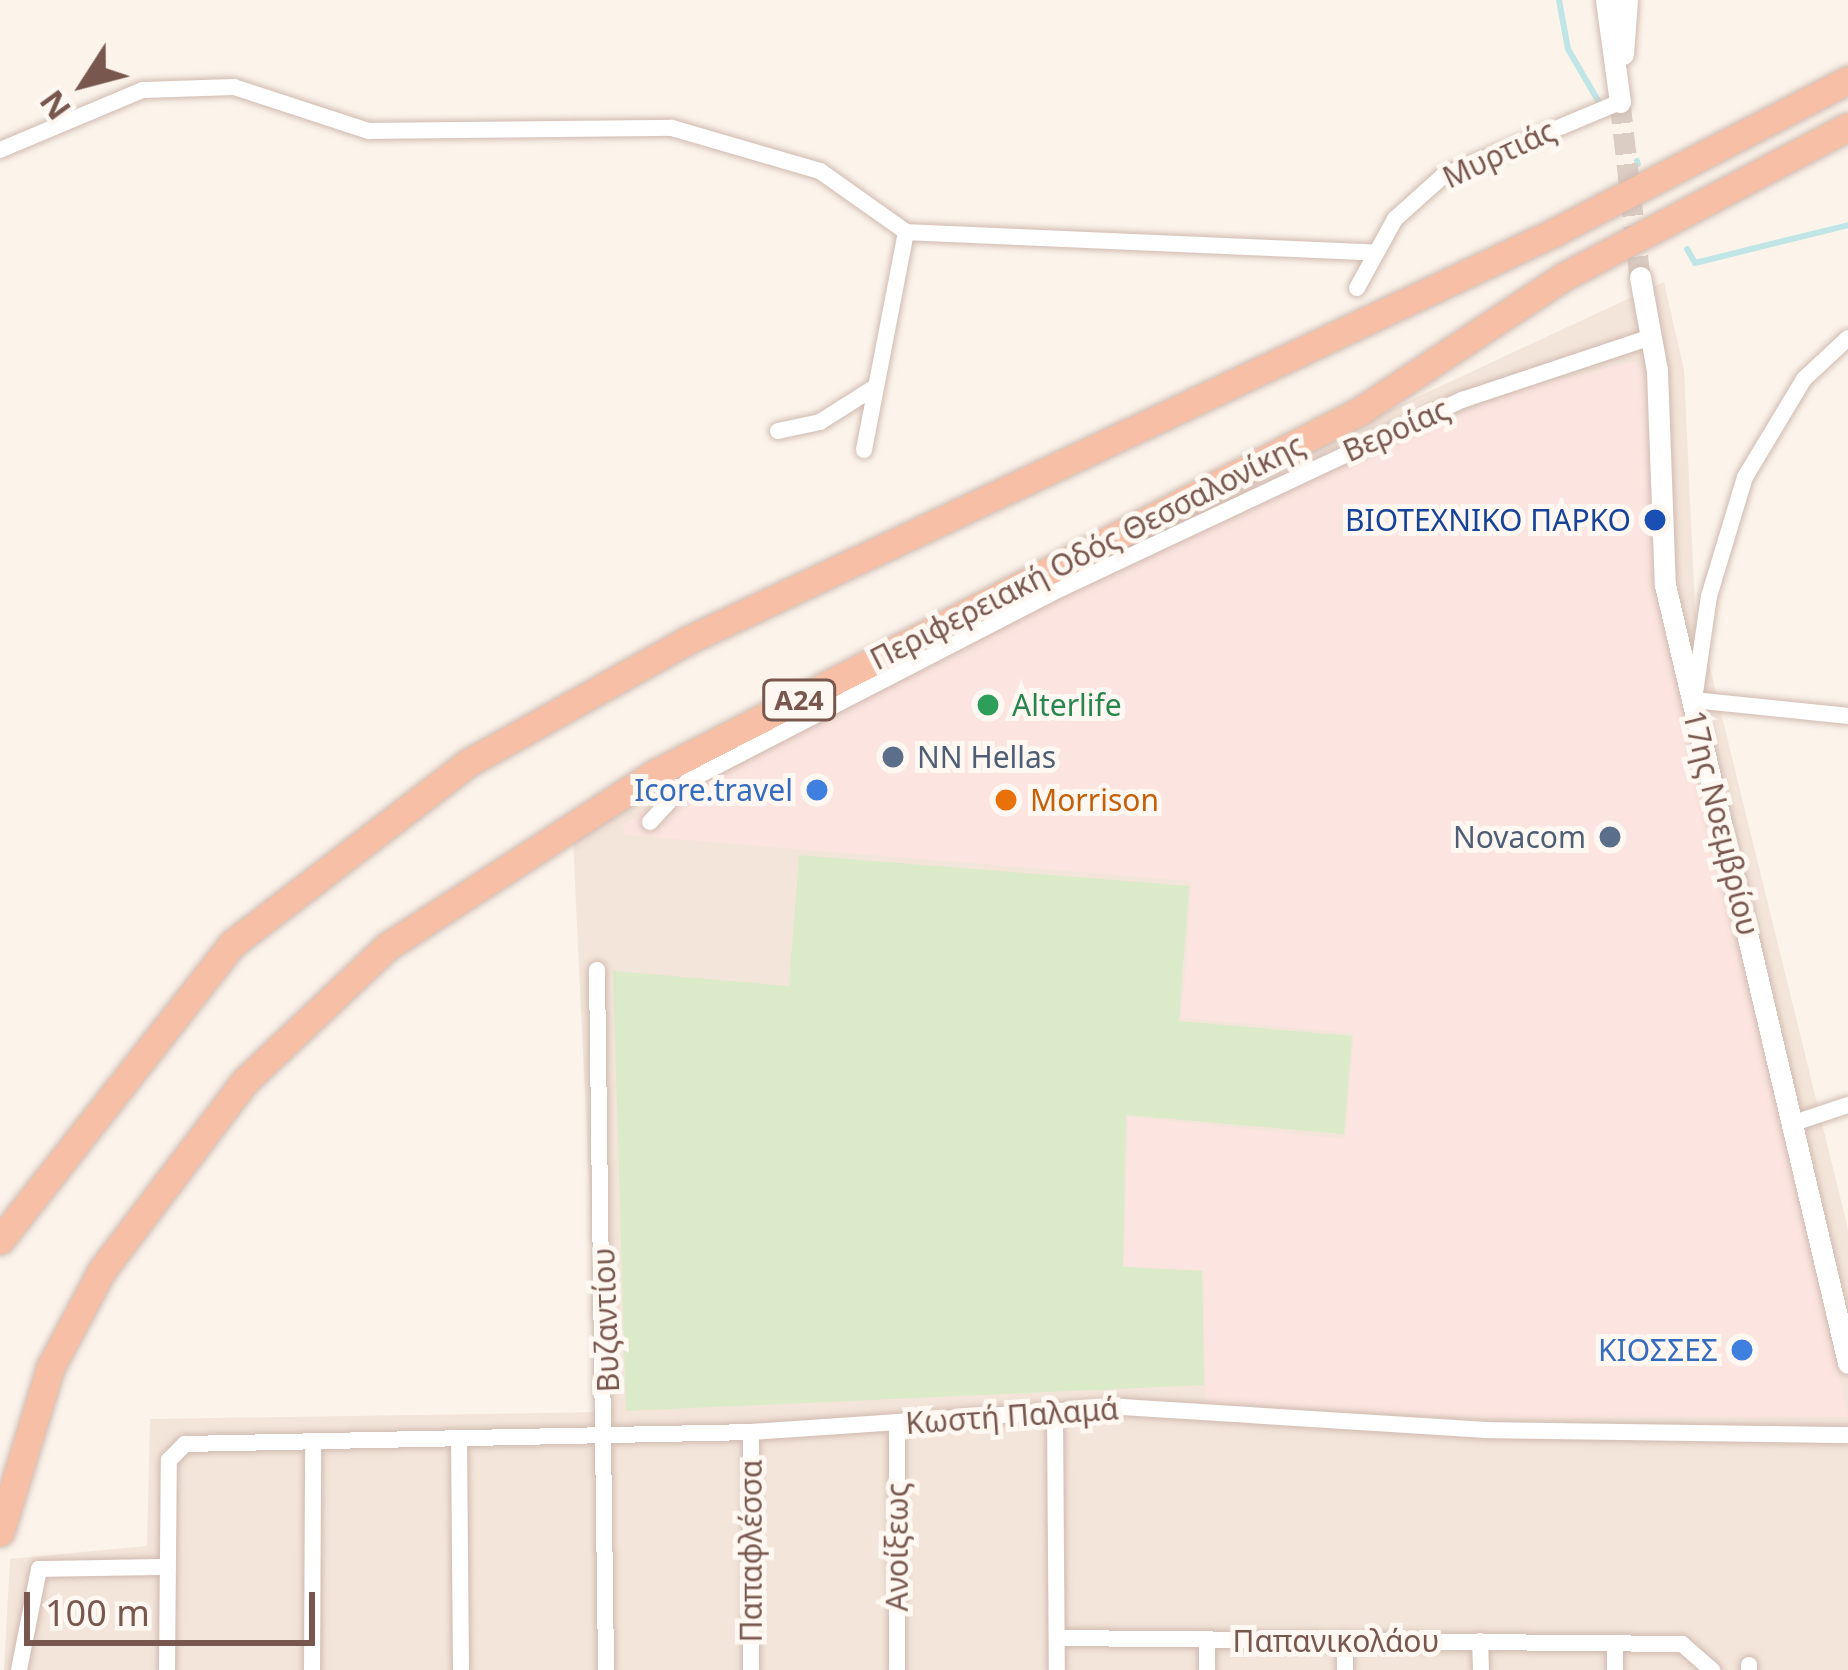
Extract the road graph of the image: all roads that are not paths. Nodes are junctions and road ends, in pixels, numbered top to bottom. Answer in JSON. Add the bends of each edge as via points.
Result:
{"nodes":[{"id":1,"x":1606,"y":0,"type":"edge"},
{"id":2,"x":1627,"y":0,"type":"edge"},
{"id":3,"x":1848,"y":80,"type":"edge"},
{"id":4,"x":1620,"y":102,"type":"junction"},
{"id":5,"x":1848,"y":127,"type":"edge"},
{"id":6,"x":0,"y":150,"type":"edge"},
{"id":7,"x":906,"y":232,"type":"junction"},
{"id":8,"x":1372,"y":252,"type":"junction"},
{"id":9,"x":1640,"y":277,"type":"tunnel mouth"},
{"id":10,"x":1357,"y":288,"type":"dead end"},
{"id":11,"x":1652,"y":337,"type":"junction"},
{"id":12,"x":1848,"y":338,"type":"edge"},
{"id":13,"x":877,"y":385,"type":"junction"},
{"id":14,"x":778,"y":431,"type":"dead end"},
{"id":15,"x":864,"y":450,"type":"dead end"},
{"id":16,"x":1848,"y":716,"type":"edge"},
{"id":17,"x":650,"y":822,"type":"dead end"},
{"id":18,"x":598,"y":970,"type":"dead end"},
{"id":19,"x":1848,"y":1105,"type":"edge"},
{"id":20,"x":1797,"y":1122,"type":"junction"},
{"id":21,"x":0,"y":1240,"type":"edge"},
{"id":22,"x":1848,"y":1363,"type":"edge"},
{"id":23,"x":1055,"y":1412,"type":"junction"},
{"id":24,"x":897,"y":1424,"type":"junction"},
{"id":25,"x":751,"y":1432,"type":"junction"},
{"id":26,"x":609,"y":1434,"type":"junction"},
{"id":27,"x":1848,"y":1435,"type":"edge"},
{"id":28,"x":459,"y":1438,"type":"junction"},
{"id":29,"x":313,"y":1441,"type":"junction"},
{"id":30,"x":0,"y":1532,"type":"edge"},
{"id":31,"x":168,"y":1568,"type":"junction"},
{"id":32,"x":1057,"y":1638,"type":"junction"},
{"id":33,"x":1345,"y":1640,"type":"junction"},
{"id":34,"x":1480,"y":1641,"type":"junction"},
{"id":35,"x":1207,"y":1642,"type":"junction"},
{"id":36,"x":1615,"y":1644,"type":"junction"},
{"id":37,"x":19,"y":1670,"type":"edge"},
{"id":38,"x":167,"y":1670,"type":"edge"},
{"id":39,"x":312,"y":1670,"type":"edge"},
{"id":40,"x":461,"y":1670,"type":"edge"},
{"id":41,"x":606,"y":1670,"type":"edge"},
{"id":42,"x":751,"y":1670,"type":"edge"},
{"id":43,"x":897,"y":1670,"type":"edge"},
{"id":44,"x":1058,"y":1670,"type":"edge"},
{"id":45,"x":1207,"y":1670,"type":"edge"},
{"id":46,"x":1345,"y":1670,"type":"edge"},
{"id":47,"x":1480,"y":1670,"type":"edge"},
{"id":48,"x":1615,"y":1670,"type":"edge"},
{"id":49,"x":1712,"y":1670,"type":"edge"}],
"edges":[{"from":1,"to":4,"type":"street"},
{"from":2,"to":4,"type":"street"},
{"from":3,"to":21,"type":"highway","via":[[1551,234],[686,641],[468,763],[232,944]]},
{"from":4,"to":8,"type":"street","name":"Μυρτιάς","via":[[1443,176]]},
{"from":5,"to":30,"type":"highway","name":"Περιφερειακή Οδός Θεσσαλονίκης","number":"Α24","via":[[1563,277],[1360,411],[654,774],[388,946],[244,1082],[102,1270],[50,1368]]},
{"from":6,"to":7,"type":"street","via":[[143,90],[234,87],[369,131],[672,128],[820,171]]},
{"from":7,"to":8,"type":"street"},
{"from":7,"to":13,"type":"street"},
{"from":8,"to":10,"type":"street","name":"Μυρτιάς"},
{"from":9,"to":11,"type":"street","name":"17ης Νοεμβρίου"},
{"from":11,"to":17,"type":"street","name":"Βεροίας","via":[[1494,386],[1062,588],[688,781]]},
{"from":11,"to":20,"type":"street","name":"17ης Νοεμβρίου","via":[[1665,585]]},
{"from":12,"to":16,"type":"street","via":[[1804,379],[1745,477],[1709,596],[1694,700]]},
{"from":13,"to":14,"type":"street","via":[[820,422]]},
{"from":13,"to":15,"type":"street"},
{"from":18,"to":26,"type":"street","name":"Βυζαντίου"},
{"from":19,"to":20,"type":"street"},
{"from":20,"to":22,"type":"street","name":"17ης Νοεμβρίου"},
{"from":23,"to":24,"type":"street","name":"Κωστή Παλαμά"},
{"from":23,"to":27,"type":"street","name":"Κωστή Παλαμά"},
{"from":23,"to":32,"type":"street"},
{"from":24,"to":25,"type":"street","name":"Κωστή Παλαμά"},
{"from":24,"to":43,"type":"street","name":"Ανοίξεως"},
{"from":25,"to":26,"type":"street","name":"Κωστή Παλαμά"},
{"from":25,"to":42,"type":"street","name":"Παπαφλέσσα"},
{"from":26,"to":28,"type":"street","name":"Κωστή Παλαμά"},
{"from":26,"to":41,"type":"street","name":"Βυζαντίου"},
{"from":28,"to":29,"type":"street","name":"Κωστή Παλαμά"},
{"from":28,"to":40,"type":"street"},
{"from":29,"to":31,"type":"street","name":"Κωστή Παλαμά","via":[[175,1448]]},
{"from":29,"to":39,"type":"street"},
{"from":31,"to":37,"type":"street","via":[[39,1569]]},
{"from":31,"to":38,"type":"street"},
{"from":32,"to":35,"type":"street","name":"Παπανικολάου"},
{"from":32,"to":44,"type":"street"},
{"from":33,"to":34,"type":"street","name":"Παπανικολάου"},
{"from":33,"to":35,"type":"street","name":"Παπανικολάου"},
{"from":33,"to":46,"type":"street"},
{"from":34,"to":36,"type":"street","name":"Παπανικολάου"},
{"from":34,"to":47,"type":"street"},
{"from":35,"to":45,"type":"street"},
{"from":36,"to":48,"type":"street"},
{"from":36,"to":49,"type":"street","name":"Παπανικολάου","via":[[1687,1644]]}]}
